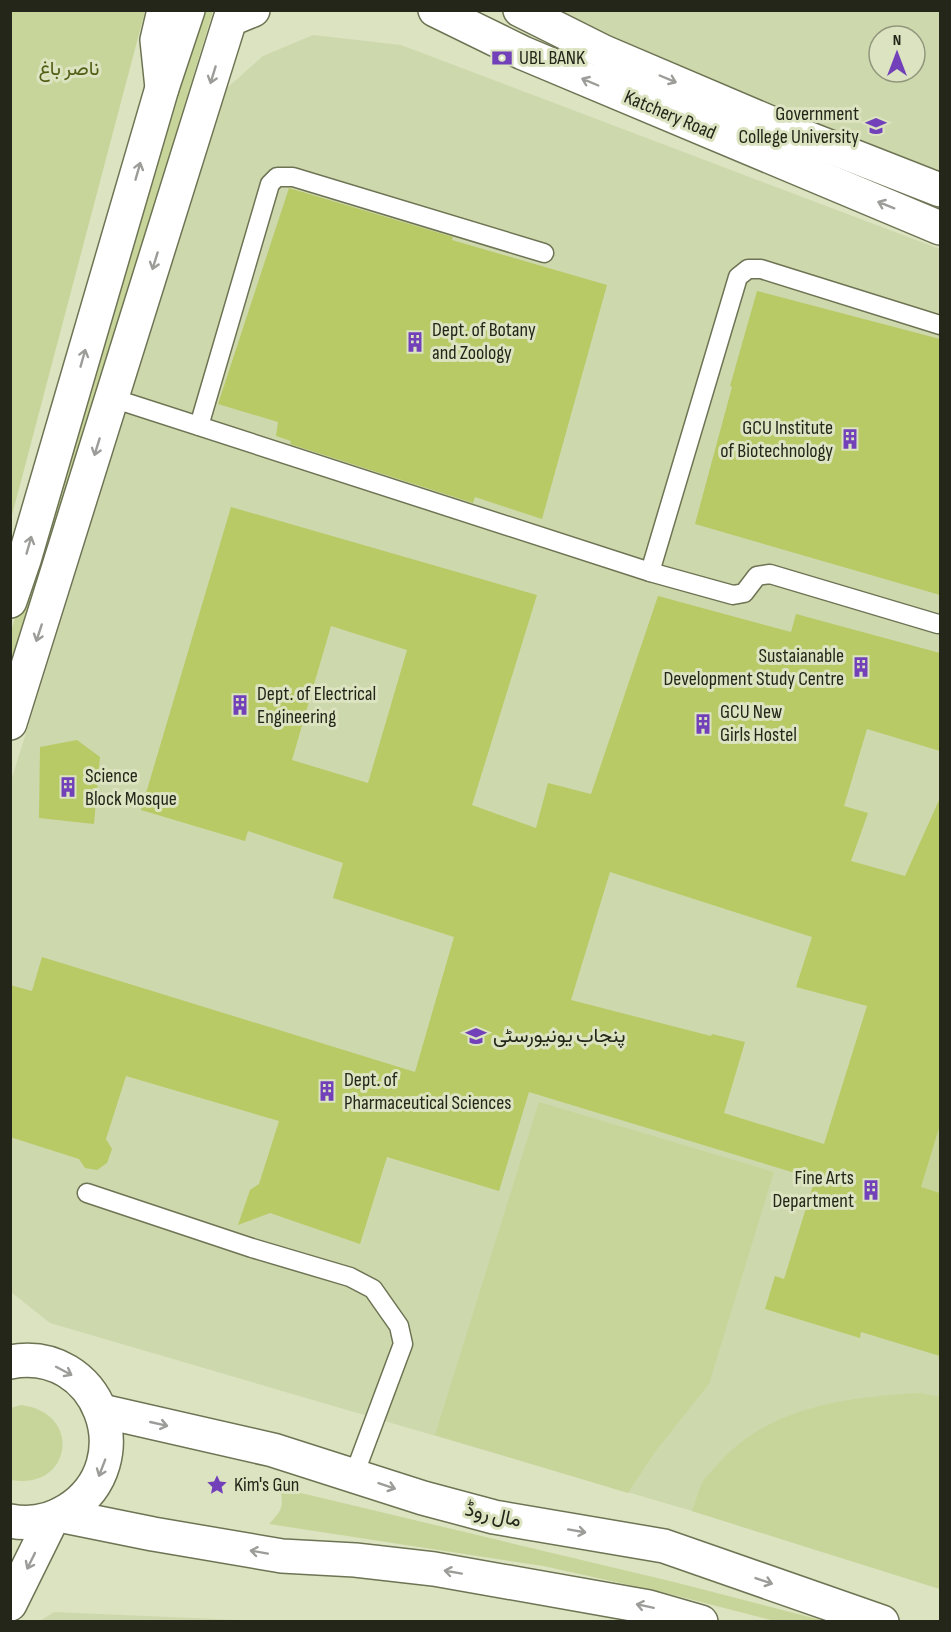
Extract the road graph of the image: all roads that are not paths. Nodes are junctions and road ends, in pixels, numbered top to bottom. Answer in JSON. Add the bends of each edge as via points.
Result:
{"nodes":[{"id":1,"x":164,"y":10,"type":"edge"},
{"id":2,"x":188,"y":10,"type":"edge"},
{"id":3,"x":435,"y":10,"type":"edge"},
{"id":4,"x":520,"y":10,"type":"edge"},
{"id":5,"x":239,"y":13,"type":"edge"},
{"id":6,"x":162,"y":88,"type":"junction"},
{"id":7,"x":940,"y":190,"type":"edge"},
{"id":8,"x":940,"y":228,"type":"edge"},
{"id":9,"x":544,"y":253,"type":"dead end"},
{"id":10,"x":940,"y":325,"type":"edge"},
{"id":11,"x":112,"y":398,"type":"junction"},
{"id":12,"x":199,"y":426,"type":"junction"},
{"id":13,"x":650,"y":572,"type":"junction"},
{"id":14,"x":10,"y":601,"type":"edge"},
{"id":15,"x":938,"y":624,"type":"dead end"},
{"id":16,"x":10,"y":723,"type":"edge"},
{"id":17,"x":87,"y":1192,"type":"dead end"},
{"id":18,"x":10,"y":1362,"type":"edge"},
{"id":19,"x":102,"y":1411,"type":"junction"},
{"id":20,"x":354,"y":1475,"type":"junction"},
{"id":21,"x":56,"y":1517,"type":"junction"},
{"id":22,"x":10,"y":1521,"type":"edge"},
{"id":23,"x":10,"y":1604,"type":"edge"},
{"id":24,"x":701,"y":1622,"type":"edge"},
{"id":25,"x":882,"y":1622,"type":"edge"}],
"edges":[{"from":1,"to":6,"type":"main road","via":[[157,40]]},
{"from":2,"to":6,"type":"main road"},
{"from":8,"to":3,"type":"main road","name":"Katchery Road","one_way":true,"via":[[534,58]]},
{"from":4,"to":7,"type":"main road","one_way":true,"via":[[604,52]]},
{"from":5,"to":11,"type":"main road","one_way":true},
{"from":14,"to":6,"type":"main road","one_way":true},
{"from":9,"to":12,"type":"lane","via":[[293,177],[277,177],[270,184]]},
{"from":10,"to":13,"type":"lane","via":[[761,269],[748,269],[738,278]]},
{"from":11,"to":12,"type":"lane"},
{"from":11,"to":16,"type":"main road","one_way":true},
{"from":12,"to":13,"type":"lane"},
{"from":13,"to":15,"type":"lane","via":[[733,595],[744,593],[757,576],[770,574]]},
{"from":17,"to":20,"type":"lane","via":[[350,1277],[373,1289],[399,1326],[403,1344]]},
{"from":18,"to":19,"type":"main road","one_way":true,"via":[[41,1362],[60,1368],[92,1393]]},
{"from":19,"to":20,"type":"main road","name":"مال روڈ","one_way":true,"via":[[273,1450]]},
{"from":19,"to":21,"type":"main road","one_way":true,"via":[[107,1435],[105,1460],[96,1483],[80,1502]]},
{"from":20,"to":25,"type":"main road","name":"مال روڈ","one_way":true,"via":[[494,1517],[664,1546]]},
{"from":21,"to":22,"type":"main road","via":[[36,1522]]},
{"from":21,"to":23,"type":"main road","one_way":true},
{"from":24,"to":21,"type":"main road","one_way":true,"via":[[649,1607],[434,1569],[282,1556]]}]}
